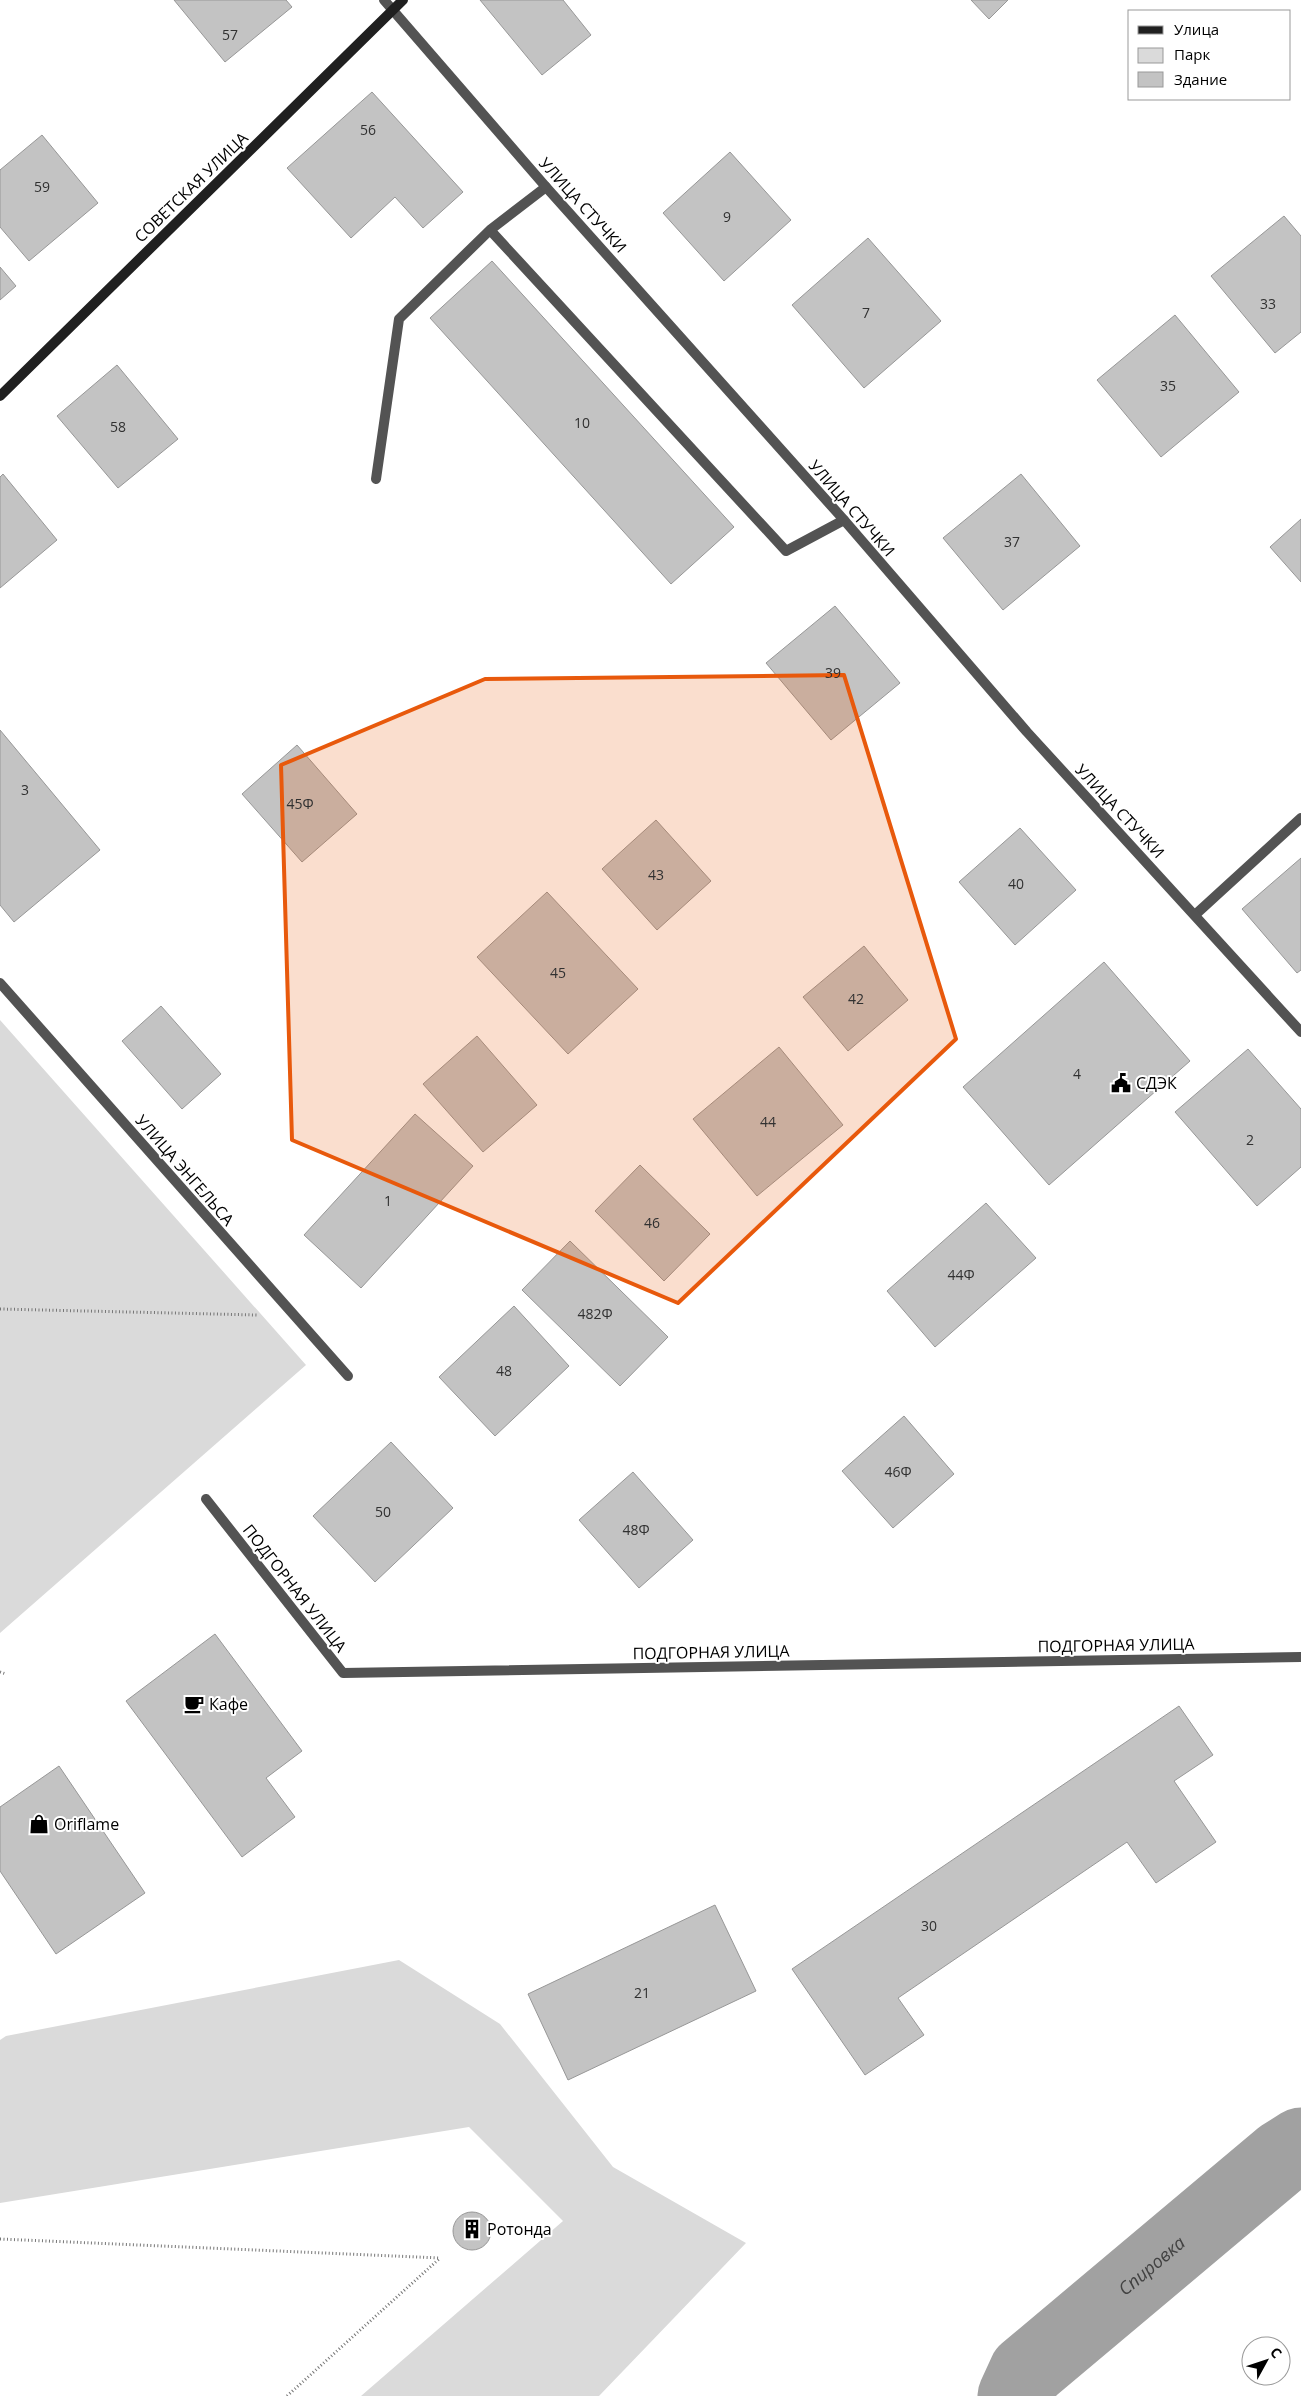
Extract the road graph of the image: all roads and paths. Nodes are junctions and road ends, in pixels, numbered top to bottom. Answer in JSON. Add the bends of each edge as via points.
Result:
{"nodes":[{"id":1,"x":384,"y":0,"type":"edge"},
{"id":2,"x":403,"y":0,"type":"edge"},
{"id":3,"x":393,"y":10,"type":"junction"},
{"id":4,"x":546,"y":187,"type":"junction"},
{"id":5,"x":490,"y":230,"type":"junction"},
{"id":6,"x":0,"y":396,"type":"edge"},
{"id":7,"x":376,"y":478,"type":"dead end"},
{"id":8,"x":844,"y":520,"type":"junction"},
{"id":9,"x":1301,"y":818,"type":"edge"},
{"id":10,"x":1196,"y":914,"type":"junction"},
{"id":11,"x":0,"y":983,"type":"edge"},
{"id":12,"x":1301,"y":1032,"type":"edge"},
{"id":13,"x":0,"y":1309,"type":"edge"},
{"id":14,"x":293,"y":1316,"type":"junction"},
{"id":15,"x":348,"y":1376,"type":"dead end"},
{"id":16,"x":206,"y":1499,"type":"dead end"},
{"id":17,"x":1301,"y":1657,"type":"edge"},
{"id":18,"x":0,"y":1672,"type":"edge"},
{"id":19,"x":6,"y":1674,"type":"dead end"},
{"id":20,"x":0,"y":2239,"type":"edge"},
{"id":21,"x":288,"y":2396,"type":"edge"}],
"edges":[{"from":1,"to":3,"type":"street","name":"УЛИЦА СТУЧКИ"},
{"from":2,"to":3,"type":"main road","name":"СОВЕТСКАЯ УЛИЦА"},
{"from":3,"to":4,"type":"street","name":"УЛИЦА СТУЧКИ"},
{"from":3,"to":6,"type":"main road","name":"СОВЕТСКАЯ УЛИЦА"},
{"from":4,"to":5,"type":"street"},
{"from":4,"to":8,"type":"street","name":"УЛИЦА СТУЧКИ"},
{"from":5,"to":7,"type":"street","via":[[399,319]]},
{"from":5,"to":8,"type":"street","via":[[786,552]]},
{"from":8,"to":10,"type":"street","name":"УЛИЦА СТУЧКИ","via":[[1027,732]]},
{"from":9,"to":10,"type":"street"},
{"from":10,"to":12,"type":"street","name":"УЛИЦА СТУЧКИ"},
{"from":11,"to":14,"type":"street","name":"УЛИЦА ЭНГЕЛЬСА"},
{"from":13,"to":14,"type":"path"},
{"from":14,"to":15,"type":"street","name":"УЛИЦА ЭНГЕЛЬСА"},
{"from":16,"to":17,"type":"street","name":"ПОДГОРНАЯ УЛИЦА","via":[[343,1673]]},
{"from":18,"to":19,"type":"path"},
{"from":20,"to":21,"type":"path","via":[[440,2258]]}]}
